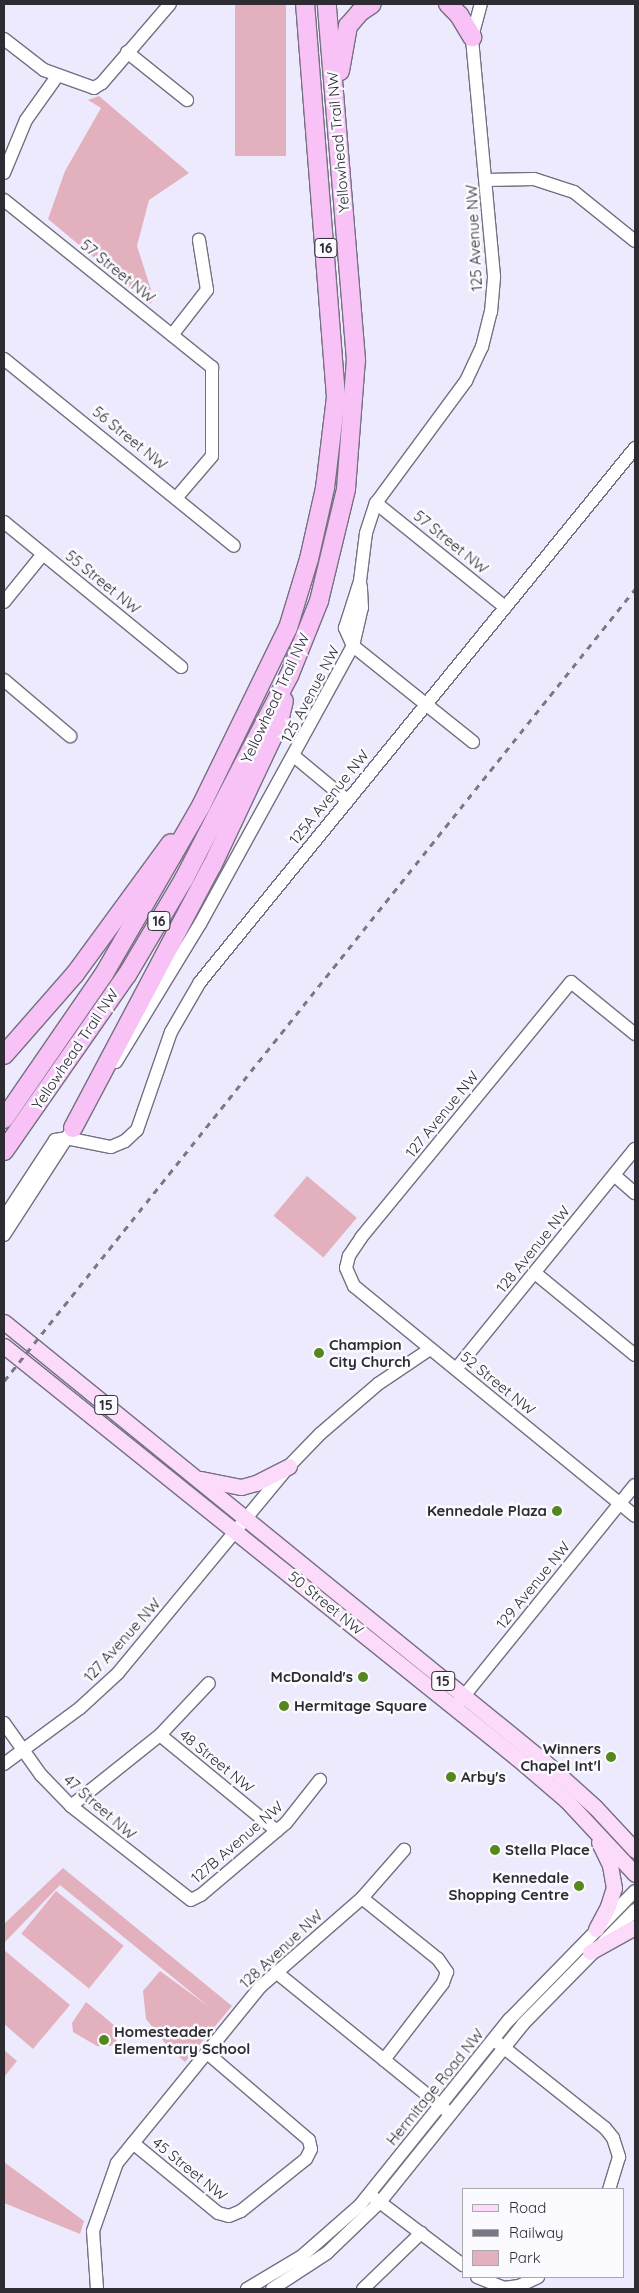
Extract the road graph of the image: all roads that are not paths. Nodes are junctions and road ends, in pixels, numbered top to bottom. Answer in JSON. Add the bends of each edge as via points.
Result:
{"nodes":[{"id":1,"x":170,"y":4,"type":"edge"},
{"id":2,"x":306,"y":4,"type":"edge"},
{"id":3,"x":327,"y":4,"type":"edge"},
{"id":4,"x":372,"y":4,"type":"edge"},
{"id":5,"x":448,"y":4,"type":"edge"},
{"id":6,"x":481,"y":4,"type":"edge"},
{"id":7,"x":472,"y":37,"type":"junction"},
{"id":8,"x":4,"y":39,"type":"edge"},
{"id":9,"x":127,"y":52,"type":"junction"},
{"id":10,"x":58,"y":75,"type":"junction"},
{"id":11,"x":187,"y":100,"type":"dead end"},
{"id":12,"x":336,"y":108,"type":"junction"},
{"id":13,"x":4,"y":173,"type":"edge"},
{"id":14,"x":487,"y":180,"type":"junction"},
{"id":15,"x":4,"y":200,"type":"edge"},
{"id":16,"x":199,"y":240,"type":"dead end"},
{"id":17,"x":635,"y":241,"type":"edge"},
{"id":18,"x":172,"y":335,"type":"junction"},
{"id":19,"x":4,"y":359,"type":"edge"},
{"id":20,"x":635,"y":448,"type":"edge"},
{"id":21,"x":177,"y":497,"type":"junction"},
{"id":22,"x":376,"y":503,"type":"junction"},
{"id":23,"x":4,"y":522,"type":"edge"},
{"id":24,"x":234,"y":546,"type":"dead end"},
{"id":25,"x":43,"y":554,"type":"junction"},
{"id":26,"x":4,"y":602,"type":"edge"},
{"id":27,"x":505,"y":607,"type":"junction"},
{"id":28,"x":354,"y":646,"type":"junction"},
{"id":29,"x":181,"y":667,"type":"dead end"},
{"id":30,"x":289,"y":676,"type":"junction"},
{"id":31,"x":4,"y":680,"type":"edge"},
{"id":32,"x":426,"y":704,"type":"junction"},
{"id":33,"x":70,"y":736,"type":"dead end"},
{"id":34,"x":473,"y":742,"type":"dead end"},
{"id":35,"x":295,"y":757,"type":"junction"},
{"id":36,"x":348,"y":800,"type":"junction"},
{"id":37,"x":202,"y":806,"type":"junction"},
{"id":38,"x":635,"y":1034,"type":"edge"},
{"id":39,"x":4,"y":1055,"type":"edge"},
{"id":40,"x":4,"y":1119,"type":"edge"},
{"id":41,"x":70,"y":1133,"type":"junction"},
{"id":42,"x":635,"y":1149,"type":"edge"},
{"id":43,"x":4,"y":1151,"type":"edge"},
{"id":44,"x":614,"y":1175,"type":"junction"},
{"id":45,"x":635,"y":1193,"type":"edge"},
{"id":46,"x":4,"y":1218,"type":"edge"},
{"id":47,"x":4,"y":1236,"type":"edge"},
{"id":48,"x":346,"y":1271,"type":"joint"},
{"id":49,"x":535,"y":1273,"type":"junction"},
{"id":50,"x":4,"y":1313,"type":"edge"},
{"id":51,"x":4,"y":1322,"type":"edge"},
{"id":52,"x":17,"y":1333,"type":"junction"},
{"id":53,"x":4,"y":1346,"type":"edge"},
{"id":54,"x":430,"y":1349,"type":"junction"},
{"id":55,"x":635,"y":1355,"type":"edge"},
{"id":56,"x":456,"y":1369,"type":"junction"},
{"id":57,"x":289,"y":1466,"type":"junction"},
{"id":58,"x":195,"y":1478,"type":"junction"},
{"id":59,"x":635,"y":1485,"type":"edge"},
{"id":60,"x":620,"y":1503,"type":"junction"},
{"id":61,"x":635,"y":1516,"type":"edge"},
{"id":62,"x":246,"y":1519,"type":"junction"},
{"id":63,"x":236,"y":1531,"type":"junction"},
{"id":64,"x":209,"y":1683,"type":"dead end"},
{"id":65,"x":459,"y":1702,"type":"junction"},
{"id":66,"x":4,"y":1723,"type":"edge"},
{"id":67,"x":160,"y":1735,"type":"junction"},
{"id":68,"x":23,"y":1750,"type":"junction"},
{"id":69,"x":4,"y":1764,"type":"edge"},
{"id":70,"x":320,"y":1780,"type":"dead end"},
{"id":71,"x":71,"y":1806,"type":"junction"},
{"id":72,"x":589,"y":1823,"type":"junction"},
{"id":73,"x":278,"y":1831,"type":"junction"},
{"id":74,"x":404,"y":1850,"type":"dead end"},
{"id":75,"x":635,"y":1850,"type":"edge"},
{"id":76,"x":635,"y":1874,"type":"edge"},
{"id":77,"x":635,"y":1890,"type":"edge"},
{"id":78,"x":362,"y":1898,"type":"junction"},
{"id":79,"x":190,"y":1900,"type":"joint"},
{"id":80,"x":635,"y":1910,"type":"edge"},
{"id":81,"x":635,"y":1927,"type":"edge"},
{"id":82,"x":596,"y":1929,"type":"junction"},
{"id":83,"x":590,"y":1952,"type":"junction"},
{"id":84,"x":276,"y":1972,"type":"junction"},
{"id":85,"x":498,"y":2043,"type":"junction"},
{"id":86,"x":207,"y":2053,"type":"junction"},
{"id":87,"x":384,"y":2060,"type":"junction"},
{"id":88,"x":445,"y":2109,"type":"junction"},
{"id":89,"x":133,"y":2143,"type":"junction"},
{"id":90,"x":609,"y":2188,"type":"edge"},
{"id":91,"x":375,"y":2198,"type":"junction"},
{"id":92,"x":421,"y":2233,"type":"junction"},
{"id":93,"x":462,"y":2264,"type":"edge"},
{"id":94,"x":479,"y":2278,"type":"edge"},
{"id":95,"x":536,"y":2278,"type":"edge"},
{"id":96,"x":488,"y":2287,"type":"edge"},
{"id":97,"x":97,"y":2289,"type":"edge"},
{"id":98,"x":247,"y":2289,"type":"edge"},
{"id":99,"x":272,"y":2289,"type":"edge"},
{"id":100,"x":363,"y":2289,"type":"edge"}],
"edges":[{"from":1,"to":9,"type":"street"},
{"from":2,"to":37,"type":"highway","name":"Yellowhead Trail NW","number":"16","via":[[335,358],[332,440],[319,523],[288,628]]},
{"from":3,"to":12,"type":"highway","name":"Yellowhead Trail NW","number":"16"},
{"from":4,"to":12,"type":"highway","via":[[353,19],[345,36]]},
{"from":5,"to":7,"type":"highway"},
{"from":6,"to":7,"type":"street"},
{"from":7,"to":14,"type":"street","name":"125 Avenue NW"},
{"from":8,"to":10,"type":"street","via":[[38,67]]},
{"from":9,"to":10,"type":"street","via":[[94,88]]},
{"from":9,"to":11,"type":"street"},
{"from":10,"to":13,"type":"street","via":[[26,120]]},
{"from":12,"to":30,"type":"highway","name":"Yellowhead Trail NW","number":"16","via":[[356,360],[352,449],[339,529],[319,601]]},
{"from":14,"to":17,"type":"street","via":[[526,178],[561,187],[579,196]]},
{"from":14,"to":22,"type":"street","name":"125 Avenue NW","via":[[494,290],[482,347],[450,408]]},
{"from":15,"to":18,"type":"street","name":"57 Street NW"},
{"from":16,"to":18,"type":"street","via":[[208,290]]},
{"from":18,"to":21,"type":"street","name":"57 Street NW","via":[[212,367],[212,456]]},
{"from":19,"to":21,"type":"street","name":"56 Street NW"},
{"from":20,"to":27,"type":"street","name":"125A Avenue NW"},
{"from":21,"to":24,"type":"street","name":"56 Street NW"},
{"from":22,"to":27,"type":"street","name":"57 Street NW"},
{"from":22,"to":28,"type":"street","name":"125 Avenue NW","via":[[366,533],[360,581],[345,628]]},
{"from":23,"to":25,"type":"street","name":"55 Street NW"},
{"from":25,"to":26,"type":"street"},
{"from":25,"to":29,"type":"street","name":"55 Street NW"},
{"from":27,"to":32,"type":"street","name":"125A Avenue NW"},
{"from":28,"to":32,"type":"street"},
{"from":28,"to":35,"type":"street","name":"125 Avenue NW","via":[[300,742]]},
{"from":30,"to":41,"type":"highway","via":[[278,726],[216,857]]},
{"from":30,"to":43,"type":"highway","name":"Yellowhead Trail NW","number":"16","via":[[211,830],[149,938],[66,1065]]},
{"from":31,"to":33,"type":"street"},
{"from":32,"to":34,"type":"street"},
{"from":32,"to":36,"type":"street","name":"125A Avenue NW"},
{"from":35,"to":36,"type":"street"},
{"from":35,"to":41,"type":"street","name":"125 Avenue NW","via":[[200,924]]},
{"from":36,"to":41,"type":"street","name":"125A Avenue NW","via":[[188,1000],[171,1032],[136,1130],[111,1147]]},
{"from":37,"to":39,"type":"highway","via":[[143,879],[75,974]]},
{"from":37,"to":40,"type":"highway","name":"Yellowhead Trail NW","number":"16","via":[[104,974]]},
{"from":38,"to":48,"type":"street","name":"127 Avenue NW","via":[[571,982],[361,1238],[349,1256]]},
{"from":41,"to":46,"type":"street","via":[[49,1146]]},
{"from":41,"to":47,"type":"street"},
{"from":42,"to":44,"type":"street","name":"128 Avenue NW"},
{"from":44,"to":45,"type":"street"},
{"from":44,"to":49,"type":"street","name":"128 Avenue NW"},
{"from":48,"to":54,"type":"street","name":"52 Street NW","via":[[354,1286]]},
{"from":49,"to":55,"type":"street"},
{"from":49,"to":56,"type":"street","name":"128 Avenue NW"},
{"from":50,"to":52,"type":"main road"},
{"from":51,"to":52,"type":"main road","name":"50 Street NW"},
{"from":52,"to":58,"type":"main road","name":"50 Street NW","number":"15"},
{"from":53,"to":63,"type":"main road","name":"50 Street NW","number":"15"},
{"from":54,"to":56,"type":"street","name":"52 Street NW"},
{"from":54,"to":57,"type":"street","via":[[363,1396]]},
{"from":56,"to":60,"type":"street","name":"52 Street NW"},
{"from":57,"to":58,"type":"main road","via":[[241,1487]]},
{"from":57,"to":62,"type":"street"},
{"from":58,"to":62,"type":"main road","name":"50 Street NW"},
{"from":59,"to":60,"type":"street","name":"129 Avenue NW"},
{"from":60,"to":61,"type":"street","name":"52 Street NW"},
{"from":60,"to":65,"type":"street","name":"129 Avenue NW"},
{"from":62,"to":63,"type":"street","name":"127 Avenue NW"},
{"from":62,"to":65,"type":"main road","name":"50 Street NW","number":"15"},
{"from":63,"to":65,"type":"main road","name":"50 Street NW","number":"15"},
{"from":63,"to":68,"type":"street","name":"127 Avenue NW","via":[[118,1673],[80,1708]]},
{"from":64,"to":67,"type":"street"},
{"from":65,"to":72,"type":"main road","name":"50 Street NW","number":"15"},
{"from":65,"to":75,"type":"main road","name":"50 Street NW","number":"15","via":[[575,1788]]},
{"from":66,"to":68,"type":"street","name":"47 Street NW"},
{"from":67,"to":71,"type":"street"},
{"from":67,"to":73,"type":"street","name":"48 Street NW"},
{"from":68,"to":69,"type":"street","name":"127 Avenue NW"},
{"from":68,"to":71,"type":"street","name":"47 Street NW"},
{"from":70,"to":73,"type":"street","name":"127B Avenue NW"},
{"from":71,"to":79,"type":"street","name":"47 Street NW"},
{"from":72,"to":76,"type":"main road","name":"50 Street NW"},
{"from":72,"to":82,"type":"main road","via":[[610,1865],[613,1880],[612,1896]]},
{"from":73,"to":79,"type":"street","name":"127B Avenue NW","via":[[201,1895]]},
{"from":74,"to":78,"type":"street","name":"128 Avenue NW"},
{"from":77,"to":82,"type":"street","name":"Hermitage Road NW"},
{"from":78,"to":84,"type":"street","name":"128 Avenue NW"},
{"from":78,"to":87,"type":"street","via":[[438,1960],[446,1972],[443,1983]]},
{"from":80,"to":83,"type":"street","name":"Hermitage Road NW"},
{"from":81,"to":83,"type":"main road"},
{"from":82,"to":85,"type":"street","name":"Hermitage Road NW"},
{"from":83,"to":85,"type":"street","name":"Hermitage Road NW"},
{"from":84,"to":86,"type":"street","name":"128 Avenue NW"},
{"from":84,"to":87,"type":"street"},
{"from":85,"to":88,"type":"street","name":"Hermitage Road NW"},
{"from":85,"to":90,"type":"street","via":[[609,2133],[619,2157]]},
{"from":86,"to":89,"type":"street","name":"128 Avenue NW"},
{"from":86,"to":89,"type":"street","name":"45 Street NW","via":[[305,2136],[310,2149],[302,2163],[241,2211],[229,2216],[218,2213]]},
{"from":87,"to":88,"type":"street"},
{"from":88,"to":91,"type":"street","name":"Hermitage Road NW"},
{"from":89,"to":97,"type":"street","name":"128 Avenue NW","via":[[112,2172],[93,2230]]},
{"from":91,"to":92,"type":"street"},
{"from":91,"to":98,"type":"street","name":"Hermitage Road NW","via":[[313,2247]]},
{"from":91,"to":99,"type":"street","name":"Hermitage Road NW","via":[[327,2253]]},
{"from":92,"to":93,"type":"street"},
{"from":92,"to":100,"type":"street"},
{"from":94,"to":96,"type":"street"},
{"from":95,"to":96,"type":"street","via":[[511,2288]]}]}
